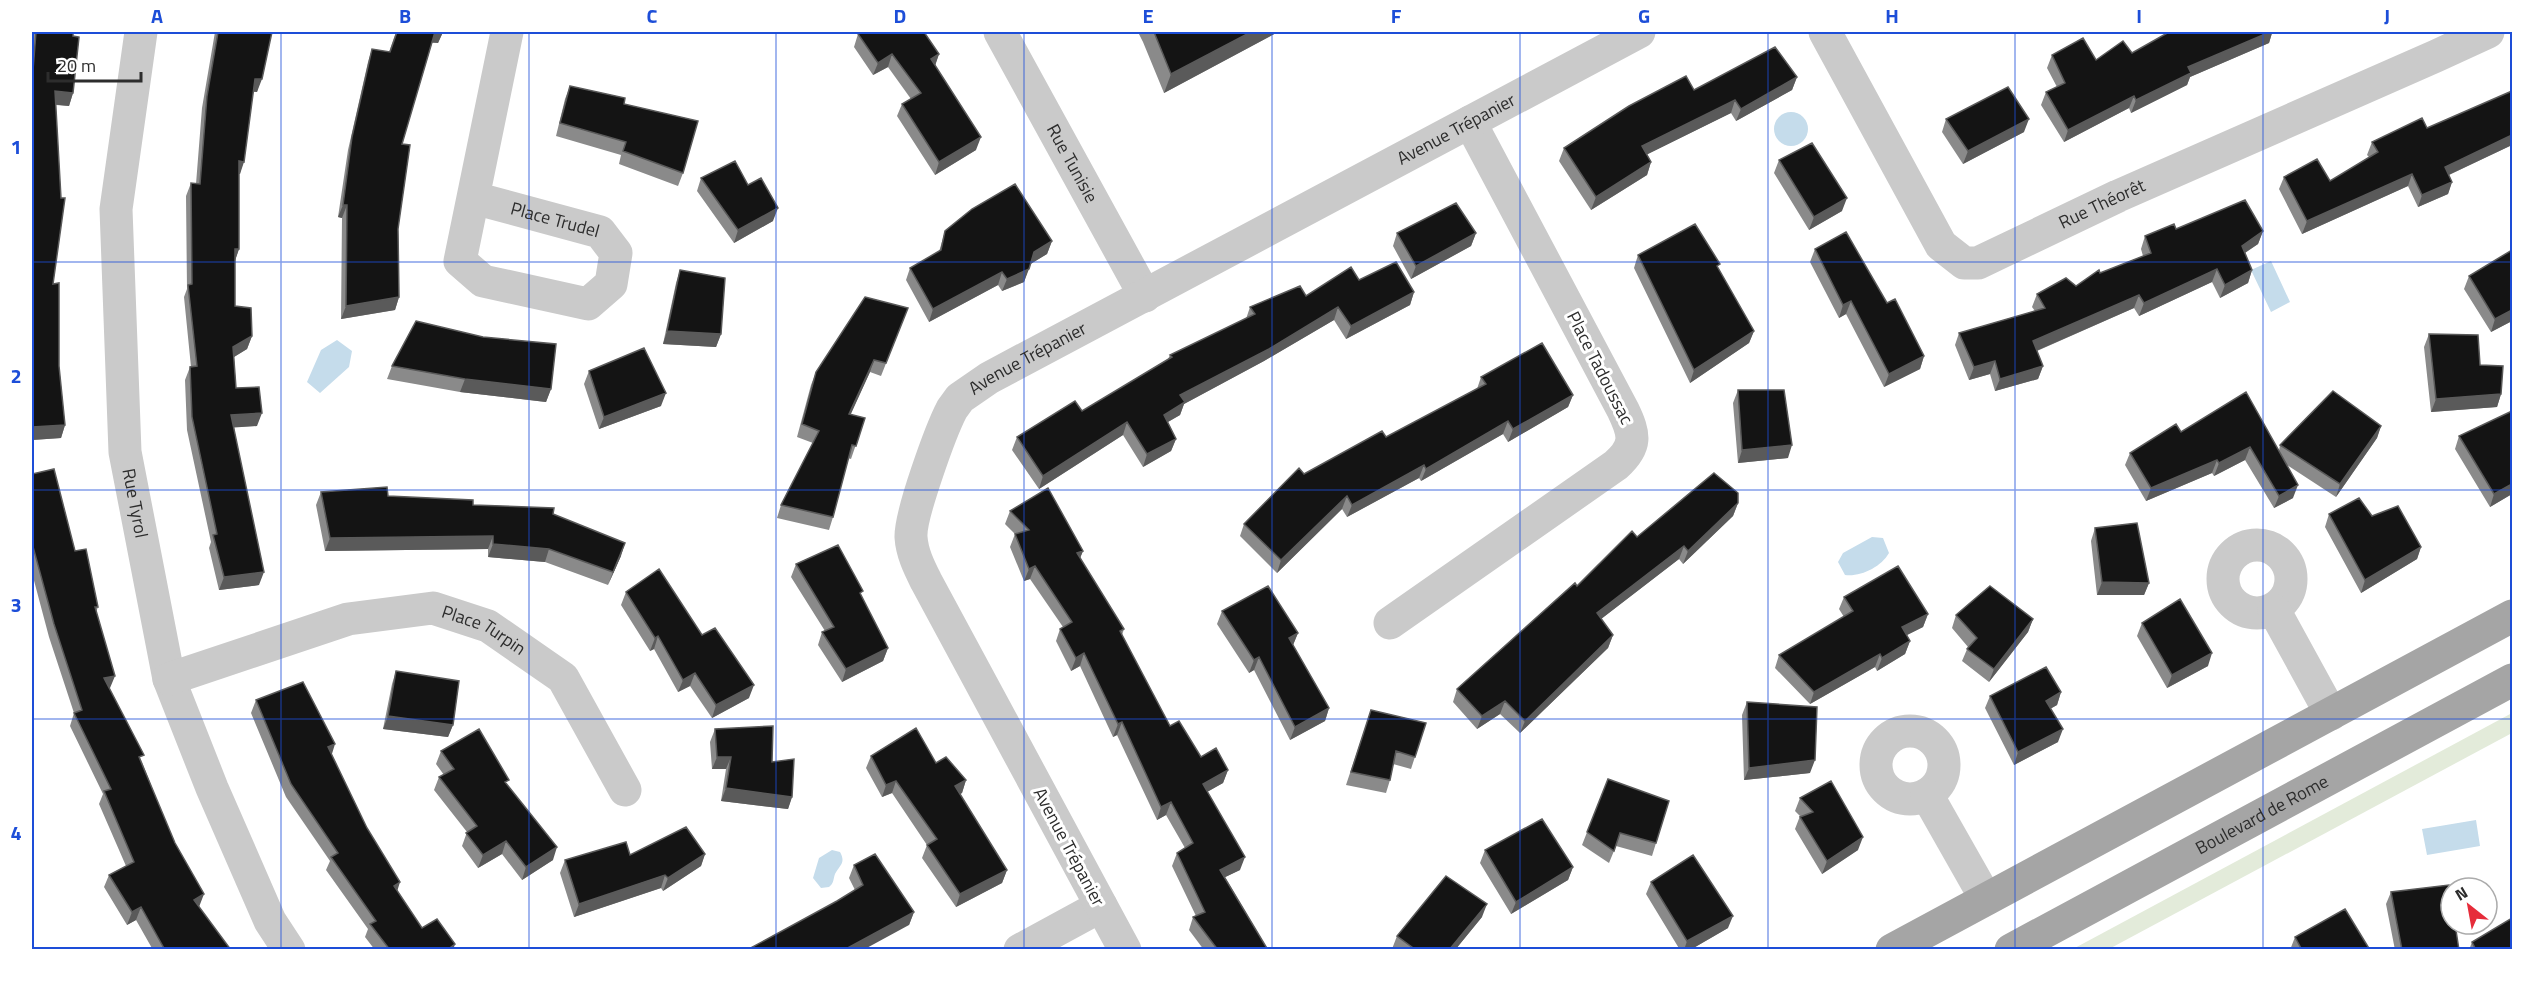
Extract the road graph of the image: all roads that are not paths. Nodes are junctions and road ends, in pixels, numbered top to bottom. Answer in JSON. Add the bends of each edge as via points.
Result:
{"nodes":[{"id":1,"x":141,"y":32,"type":"edge"},
{"id":2,"x":507,"y":32,"type":"edge"},
{"id":3,"x":1000,"y":32,"type":"edge"},
{"id":4,"x":1639,"y":32,"type":"edge"},
{"id":5,"x":1825,"y":32,"type":"edge"},
{"id":6,"x":2488,"y":32,"type":"edge"},
{"id":7,"x":1470,"y":122,"type":"junction"},
{"id":8,"x":474,"y":198,"type":"junction"},
{"id":9,"x":1145,"y":296,"type":"junction"},
{"id":10,"x":2274,"y":610,"type":"dead end"},
{"id":11,"x":2512,"y":616,"type":"edge"},
{"id":12,"x":1390,"y":624,"type":"dead end"},
{"id":13,"x":169,"y":679,"type":"junction"},
{"id":14,"x":2512,"y":680,"type":"edge"},
{"id":15,"x":2331,"y":714,"type":"junction"},
{"id":16,"x":625,"y":790,"type":"dead end"},
{"id":17,"x":1927,"y":795,"type":"dead end"},
{"id":18,"x":1986,"y":899,"type":"junction"},
{"id":19,"x":1101,"y":906,"type":"junction"},
{"id":20,"x":289,"y":950,"type":"edge"},
{"id":21,"x":1020,"y":950,"type":"edge"},
{"id":22,"x":1125,"y":950,"type":"edge"},
{"id":23,"x":1892,"y":950,"type":"edge"},
{"id":24,"x":2011,"y":950,"type":"edge"}],
"edges":[{"from":1,"to":13,"type":"street","name":"Rue Tyrol","via":[[116,208],[125,452]]},
{"from":2,"to":8,"type":"street","name":"Place Trudel"},
{"from":3,"to":9,"type":"street","name":"Rue Tunisie"},
{"from":4,"to":7,"type":"street","name":"Avenue Trépanier"},
{"from":5,"to":6,"type":"street","name":"Rue Théorêt","via":[[1931,231],[1941,245],[1964,263],[1978,263],[2118,196]]},
{"from":7,"to":9,"type":"street","name":"Avenue Trépanier"},
{"from":7,"to":12,"type":"street","name":"Place Tadoussac","via":[[1623,410],[1632,432],[1631,445],[1616,465]]},
{"from":8,"to":8,"type":"street","name":"Place Trudel","via":[[460,261],[483,280],[588,304],[611,284],[616,254],[600,232]]},
{"from":9,"to":19,"type":"street","name":"Avenue Trépanier","via":[[989,378],[960,398],[946,420],[911,537],[926,581]]},
{"from":10,"to":15,"type":"street"},
{"from":11,"to":15,"type":"main road"},
{"from":13,"to":16,"type":"street","name":"Place Turpin","via":[[348,619],[433,608],[488,626],[563,678]]},
{"from":13,"to":20,"type":"street","name":"Rue Tyrol","via":[[270,921]]},
{"from":14,"to":24,"type":"main road","name":"Boulevard de Rome"},
{"from":15,"to":18,"type":"main road"},
{"from":17,"to":18,"type":"street"},
{"from":18,"to":23,"type":"main road"},
{"from":19,"to":21,"type":"street"},
{"from":19,"to":22,"type":"street","name":"Avenue Trépanier"}]}
